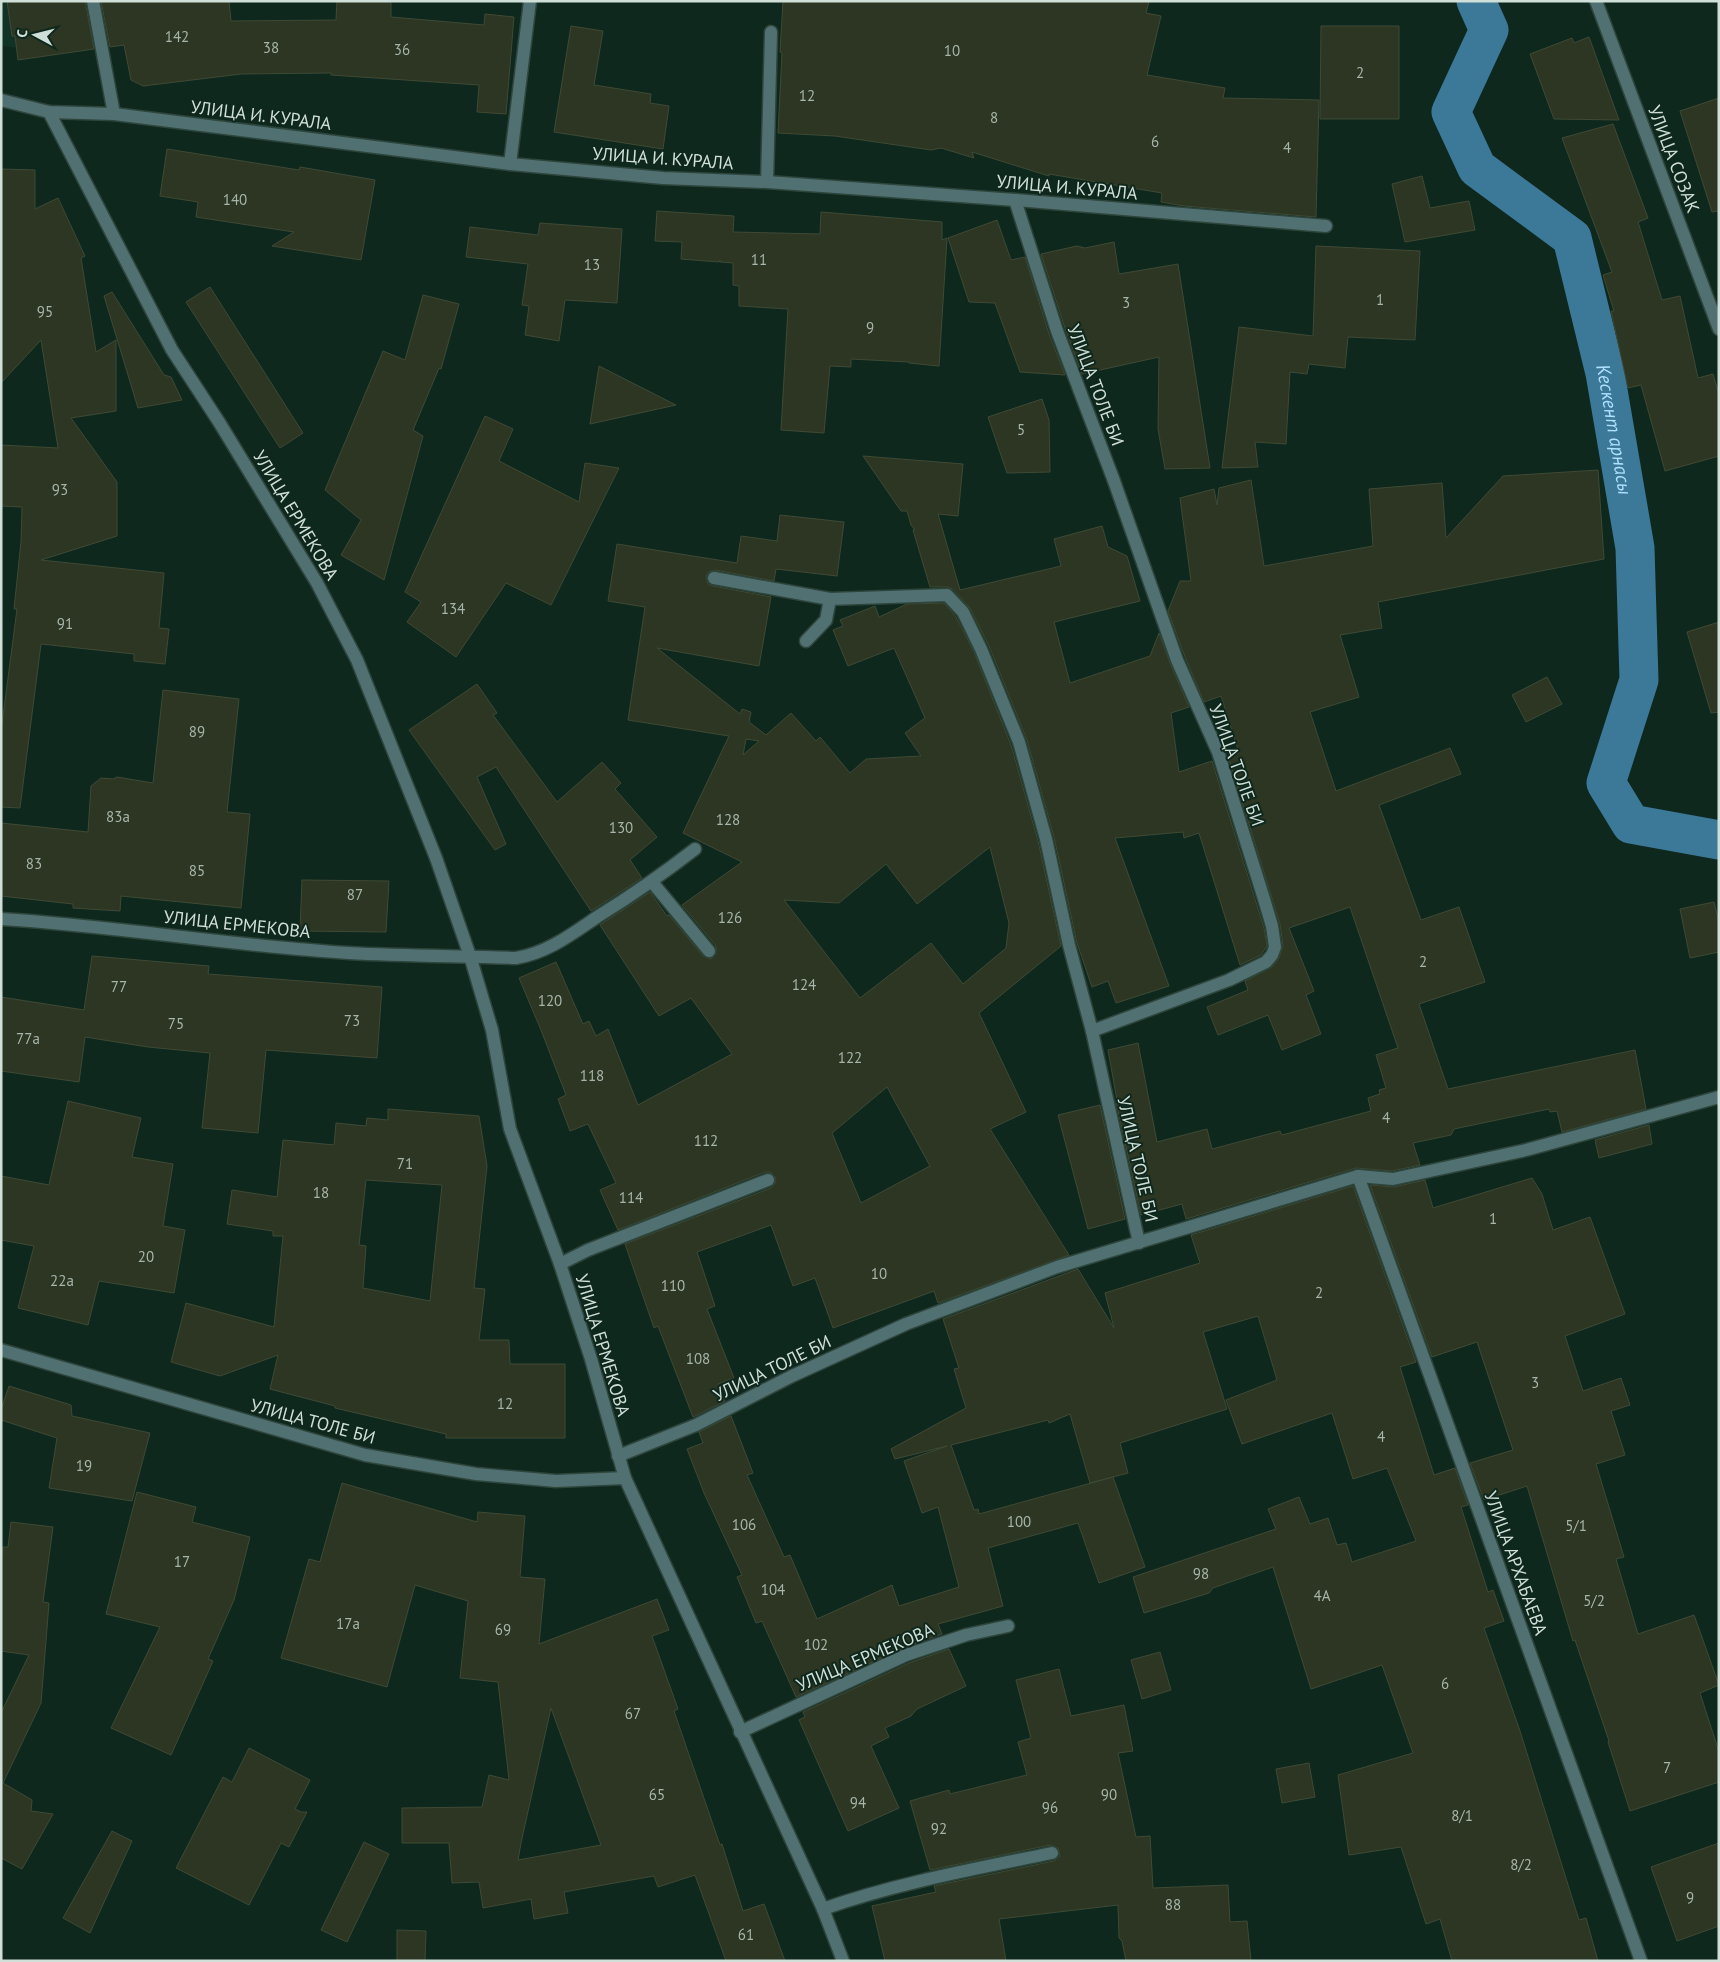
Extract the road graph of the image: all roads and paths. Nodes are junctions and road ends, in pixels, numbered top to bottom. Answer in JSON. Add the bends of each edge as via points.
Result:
{"nodes":[{"id":1,"x":93,"y":1,"type":"edge"},
{"id":2,"x":530,"y":1,"type":"edge"},
{"id":3,"x":1596,"y":1,"type":"edge"},
{"id":4,"x":770,"y":32,"type":"dead end"},
{"id":5,"x":1,"y":100,"type":"edge"},
{"id":6,"x":49,"y":112,"type":"junction"},
{"id":7,"x":114,"y":114,"type":"junction"},
{"id":8,"x":510,"y":164,"type":"junction"},
{"id":9,"x":767,"y":182,"type":"junction"},
{"id":10,"x":1015,"y":200,"type":"junction"},
{"id":11,"x":1326,"y":226,"type":"dead end"},
{"id":12,"x":1719,"y":329,"type":"edge"},
{"id":13,"x":714,"y":578,"type":"dead end"},
{"id":14,"x":830,"y":599,"type":"junction"},
{"id":15,"x":806,"y":640,"type":"dead end"},
{"id":16,"x":695,"y":849,"type":"dead end"},
{"id":17,"x":652,"y":882,"type":"junction"},
{"id":18,"x":1,"y":919,"type":"edge"},
{"id":19,"x":709,"y":951,"type":"dead end"},
{"id":20,"x":470,"y":956,"type":"junction"},
{"id":21,"x":1092,"y":1031,"type":"junction"},
{"id":22,"x":1716,"y":1098,"type":"edge"},
{"id":23,"x":1358,"y":1176,"type":"junction"},
{"id":24,"x":768,"y":1180,"type":"dead end"},
{"id":25,"x":1139,"y":1243,"type":"junction"},
{"id":26,"x":560,"y":1264,"type":"junction"},
{"id":27,"x":1,"y":1350,"type":"edge"},
{"id":28,"x":618,"y":1456,"type":"junction"},
{"id":29,"x":624,"y":1478,"type":"junction"},
{"id":30,"x":1008,"y":1626,"type":"dead end"},
{"id":31,"x":740,"y":1732,"type":"junction"},
{"id":32,"x":1052,"y":1853,"type":"dead end"},
{"id":33,"x":823,"y":1909,"type":"junction"},
{"id":34,"x":843,"y":1961,"type":"edge"},
{"id":35,"x":1641,"y":1961,"type":"edge"}],
"edges":[{"from":1,"to":7,"type":"street"},
{"from":2,"to":8,"type":"street"},
{"from":3,"to":12,"type":"street","name":"УЛИЦА СОЗАК"},
{"from":4,"to":9,"type":"street"},
{"from":5,"to":6,"type":"street","name":"УЛИЦА И. КУРАЛА"},
{"from":6,"to":7,"type":"street","name":"УЛИЦА И. КУРАЛА"},
{"from":6,"to":20,"type":"street","name":"УЛИЦА ЕРМЕКОВА","via":[[172,350],[317,583],[357,660],[436,858]]},
{"from":7,"to":8,"type":"street","name":"УЛИЦА И. КУРАЛА"},
{"from":8,"to":9,"type":"street","name":"УЛИЦА И. КУРАЛА","via":[[663,178]]},
{"from":9,"to":10,"type":"street","name":"УЛИЦА И. КУРАЛА"},
{"from":10,"to":11,"type":"street","name":"УЛИЦА И. КУРАЛА"},
{"from":10,"to":21,"type":"street","name":"УЛИЦА ТОЛЕ БИ","via":[[1057,331],[1177,660],[1218,752],[1267,908],[1275,947],[1266,962],[1229,980]]},
{"from":13,"to":14,"type":"street"},
{"from":14,"to":15,"type":"street","via":[[826,620]]},
{"from":14,"to":21,"type":"street","via":[[946,595],[963,612],[1019,742]]},
{"from":16,"to":17,"type":"street"},
{"from":17,"to":19,"type":"street"},
{"from":17,"to":20,"type":"street","via":[[557,944],[530,956]]},
{"from":18,"to":20,"type":"street","name":"УЛИЦА ЕРМЕКОВА","via":[[348,953]]},
{"from":20,"to":26,"type":"street","name":"УЛИЦА ЕРМЕКОВА","via":[[492,1030],[510,1129]]},
{"from":21,"to":25,"type":"street","name":"УЛИЦА ТОЛЕ БИ"},
{"from":22,"to":23,"type":"street","via":[[1526,1150],[1393,1179]]},
{"from":23,"to":25,"type":"street","name":"УЛИЦА ТОЛЕ БИ"},
{"from":23,"to":35,"type":"street","name":"УЛИЦА АРХАБАЕВА"},
{"from":24,"to":26,"type":"street"},
{"from":25,"to":28,"type":"street","name":"УЛИЦА ТОЛЕ БИ","via":[[1057,1268],[906,1324],[792,1376],[696,1425]]},
{"from":26,"to":28,"type":"street","name":"УЛИЦА ЕРМЕКОВА"},
{"from":27,"to":29,"type":"street","name":"УЛИЦА ТОЛЕ БИ","via":[[365,1455],[476,1474],[556,1481]]},
{"from":28,"to":29,"type":"street","name":"УЛИЦА ЕРМЕКОВА"},
{"from":29,"to":31,"type":"street","name":"УЛИЦА ЕРМЕКОВА"},
{"from":30,"to":31,"type":"street","name":"УЛИЦА ЕРМЕКОВА","via":[[966,1635],[906,1655]]},
{"from":31,"to":33,"type":"street","name":"УЛИЦА ЕРМЕКОВА"},
{"from":32,"to":33,"type":"street","via":[[903,1885]]},
{"from":33,"to":34,"type":"street","name":"УЛИЦА ЕРМЕКОВА"}]}
